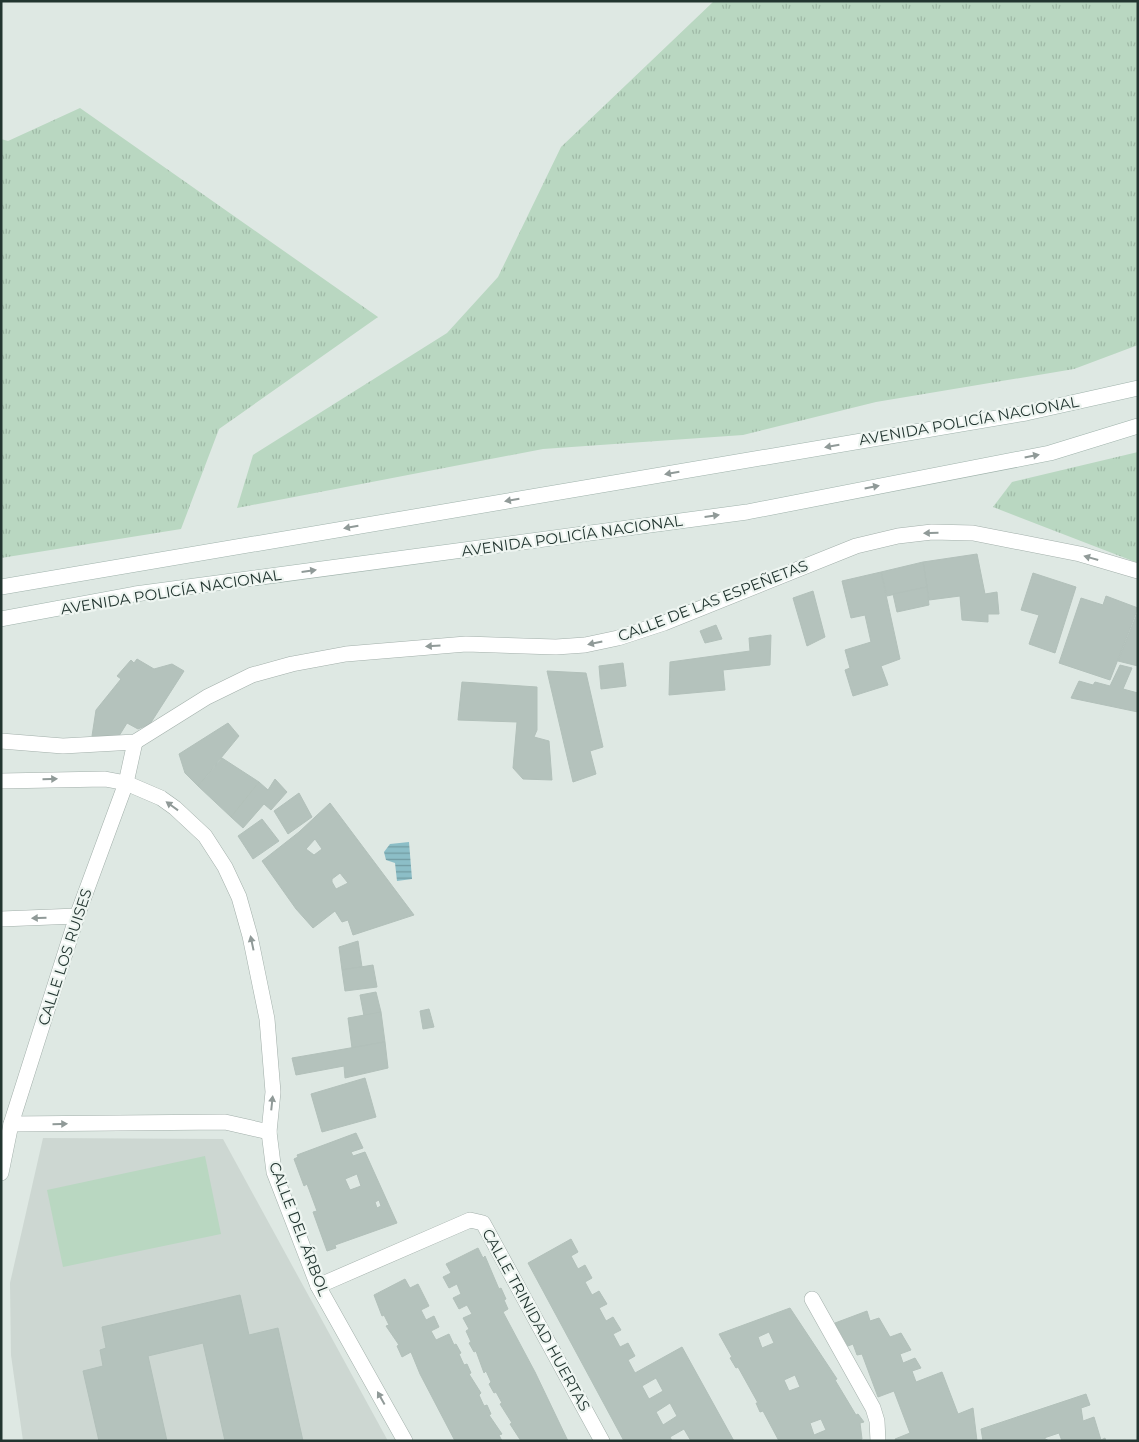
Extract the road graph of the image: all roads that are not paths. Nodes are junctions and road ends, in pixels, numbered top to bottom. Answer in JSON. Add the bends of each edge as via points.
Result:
{"nodes":[{"id":1,"x":1138,"y":388,"type":"edge"},
{"id":2,"x":1138,"y":426,"type":"edge"},
{"id":3,"x":1138,"y":571,"type":"edge"},
{"id":4,"x":1,"y":587,"type":"edge"},
{"id":5,"x":1,"y":619,"type":"edge"},
{"id":6,"x":1,"y":741,"type":"edge"},
{"id":7,"x":135,"y":742,"type":"junction"},
{"id":8,"x":1,"y":781,"type":"edge"},
{"id":9,"x":126,"y":783,"type":"junction"},
{"id":10,"x":77,"y":916,"type":"junction"},
{"id":11,"x":1,"y":919,"type":"edge"},
{"id":12,"x":11,"y":1124,"type":"junction"},
{"id":13,"x":269,"y":1132,"type":"junction"},
{"id":14,"x":1,"y":1173,"type":"edge"},
{"id":15,"x":318,"y":1286,"type":"junction"},
{"id":16,"x":812,"y":1299,"type":"dead end"},
{"id":17,"x":404,"y":1441,"type":"edge"},
{"id":18,"x":602,"y":1441,"type":"edge"},
{"id":19,"x":878,"y":1441,"type":"edge"}],
"edges":[{"from":1,"to":4,"type":"street","name":"AVENIDA POLICÍA NACIONAL","one_way":true,"via":[[1026,413]]},
{"from":5,"to":2,"type":"street","name":"AVENIDA POLICÍA NACIONAL","one_way":true,"via":[[135,594],[747,512],[1050,453]]},
{"from":3,"to":7,"type":"street","name":"CALLE DE LAS ESPEÑETAS","one_way":true,"via":[[1080,554],[973,533],[932,532],[898,536],[856,546],[664,623],[610,640],[556,647],[466,644],[410,647],[292,664],[252,675],[207,697]]},
{"from":6,"to":7,"type":"street","name":"CALLE DE LAS ESPEÑETAS","via":[[83,746]]},
{"from":7,"to":9,"type":"street","name":"CALLE LOS RUISES"},
{"from":8,"to":9,"type":"street","name":"CALLE DEL ÁRBOL","one_way":true,"via":[[105,778]]},
{"from":9,"to":10,"type":"street","name":"CALLE LOS RUISES"},
{"from":13,"to":9,"type":"street","name":"CALLE DEL ÁRBOL","one_way":true,"via":[[273,1092],[267,1019],[239,897],[226,867],[205,836],[161,798]]},
{"from":10,"to":11,"type":"street","one_way":true},
{"from":10,"to":12,"type":"street","name":"CALLE LOS RUISES"},
{"from":12,"to":13,"type":"street","one_way":true,"via":[[225,1122]]},
{"from":12,"to":14,"type":"street","name":"CALLE LOS RUISES"},
{"from":13,"to":15,"type":"street","name":"CALLE DEL ÁRBOL","via":[[274,1172]]},
{"from":17,"to":15,"type":"street","name":"CALLE DEL ÁRBOL","one_way":true},
{"from":15,"to":18,"type":"street","name":"CALLE TRINIDAD HUERTAS","via":[[470,1220],[483,1223]]},
{"from":16,"to":19,"type":"street","via":[[873,1408]]}]}
